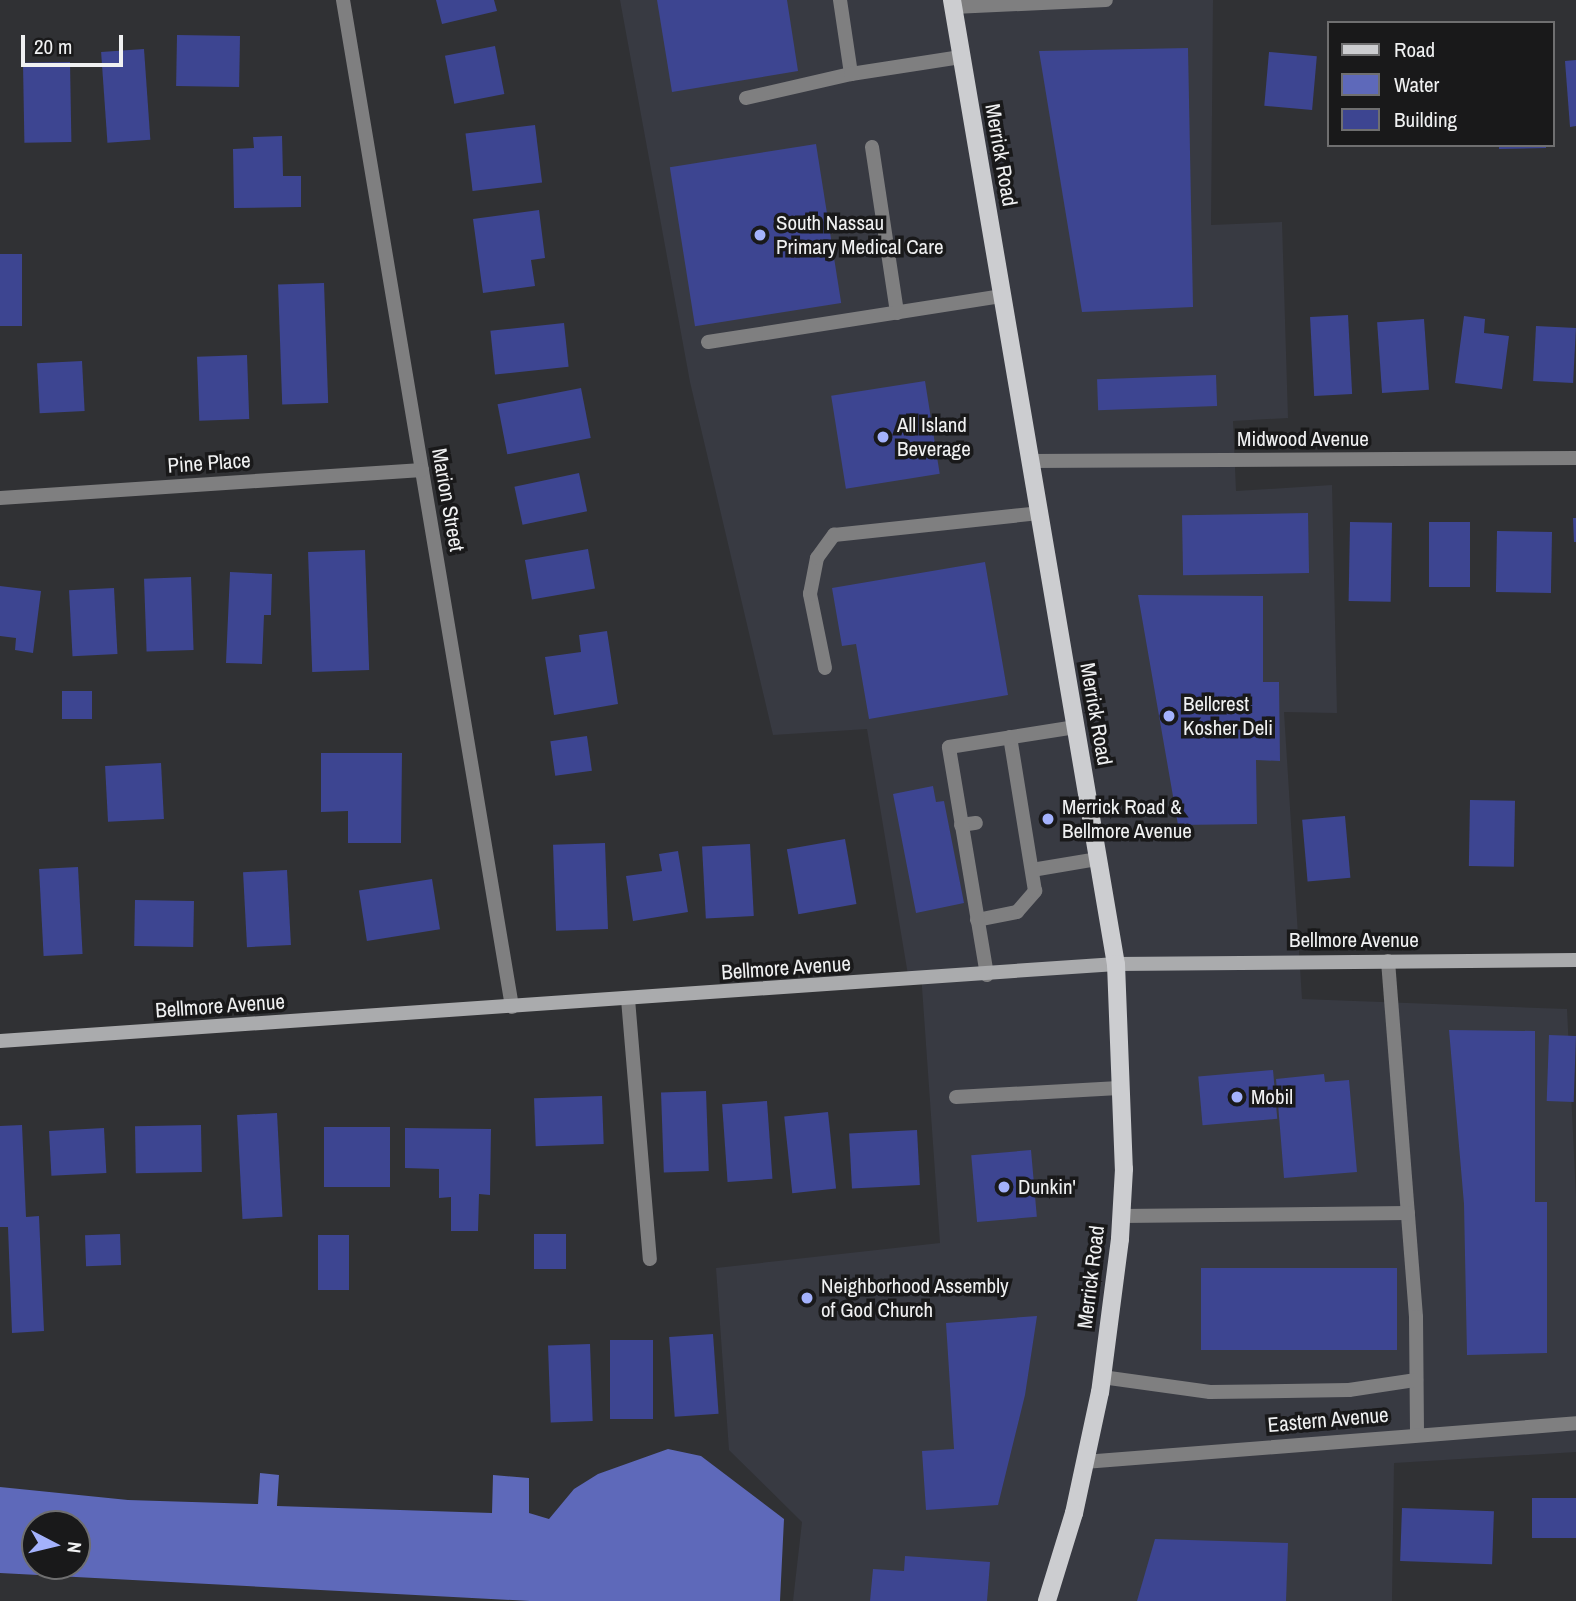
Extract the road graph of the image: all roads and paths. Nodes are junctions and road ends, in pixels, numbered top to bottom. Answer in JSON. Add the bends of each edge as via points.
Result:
{"nodes":[{"id":1,"x":343,"y":0,"type":"edge"},
{"id":2,"x":839,"y":0,"type":"edge"},
{"id":3,"x":1105,"y":0,"type":"edge"},
{"id":4,"x":952,"y":4,"type":"edge"},
{"id":5,"x":961,"y":57,"type":"junction"},
{"id":6,"x":851,"y":74,"type":"junction"},
{"id":7,"x":746,"y":98,"type":"dead end"},
{"id":8,"x":872,"y":147,"type":"dead end"},
{"id":9,"x":1002,"y":296,"type":"junction"},
{"id":10,"x":897,"y":313,"type":"junction"},
{"id":11,"x":708,"y":342,"type":"dead end"},
{"id":12,"x":1576,"y":458,"type":"edge"},
{"id":13,"x":1030,"y":461,"type":"junction"},
{"id":14,"x":422,"y":470,"type":"junction"},
{"id":15,"x":0,"y":498,"type":"edge"},
{"id":16,"x":1039,"y":513,"type":"junction"},
{"id":17,"x":825,"y":667,"type":"dead end"},
{"id":18,"x":1075,"y":727,"type":"junction"},
{"id":19,"x":1010,"y":737,"type":"junction"},
{"id":20,"x":976,"y":822,"type":"dead end"},
{"id":21,"x":961,"y":825,"type":"junction"},
{"id":22,"x":1098,"y":859,"type":"junction"},
{"id":23,"x":1027,"y":862,"type":"junction"},
{"id":24,"x":978,"y":920,"type":"junction"},
{"id":25,"x":1576,"y":960,"type":"edge"},
{"id":26,"x":1388,"y":961,"type":"junction"},
{"id":27,"x":1116,"y":964,"type":"junction"},
{"id":28,"x":987,"y":975,"type":"junction"},
{"id":29,"x":628,"y":999,"type":"junction"},
{"id":30,"x":512,"y":1007,"type":"junction"},
{"id":31,"x":0,"y":1041,"type":"edge"},
{"id":32,"x":1119,"y":1088,"type":"junction"},
{"id":33,"x":956,"y":1097,"type":"dead end"},
{"id":34,"x":1408,"y":1213,"type":"junction"},
{"id":35,"x":1121,"y":1216,"type":"junction"},
{"id":36,"x":650,"y":1259,"type":"dead end"},
{"id":37,"x":1102,"y":1377,"type":"junction"},
{"id":38,"x":1416,"y":1380,"type":"junction"},
{"id":39,"x":1576,"y":1423,"type":"edge"},
{"id":40,"x":1417,"y":1433,"type":"junction"},
{"id":41,"x":1084,"y":1462,"type":"junction"},
{"id":42,"x":1047,"y":1601,"type":"edge"}],
"edges":[{"from":1,"to":14,"type":"street","name":"Marion Street"},
{"from":2,"to":6,"type":"street"},
{"from":3,"to":4,"type":"street"},
{"from":4,"to":5,"type":"main road","name":"Merrick Road"},
{"from":5,"to":6,"type":"street"},
{"from":5,"to":9,"type":"main road","name":"Merrick Road"},
{"from":6,"to":7,"type":"street"},
{"from":8,"to":10,"type":"street"},
{"from":9,"to":10,"type":"street"},
{"from":9,"to":13,"type":"main road","name":"Merrick Road"},
{"from":10,"to":11,"type":"street"},
{"from":12,"to":13,"type":"street","name":"Midwood Avenue"},
{"from":13,"to":16,"type":"main road","name":"Merrick Road"},
{"from":14,"to":15,"type":"street","name":"Pine Place"},
{"from":14,"to":30,"type":"street","name":"Marion Street"},
{"from":16,"to":17,"type":"street","via":[[834,535],[817,558],[810,594]]},
{"from":16,"to":18,"type":"main road","name":"Merrick Road"},
{"from":18,"to":19,"type":"street"},
{"from":18,"to":22,"type":"main road","name":"Merrick Road"},
{"from":19,"to":21,"type":"street","via":[[949,747]]},
{"from":19,"to":23,"type":"street","via":[[1017,817]]},
{"from":20,"to":21,"type":"street"},
{"from":21,"to":24,"type":"street","via":[[975,866]]},
{"from":22,"to":23,"type":"street"},
{"from":22,"to":27,"type":"main road","name":"Merrick Road"},
{"from":23,"to":24,"type":"street","via":[[1035,891],[1030,902],[1017,912]]},
{"from":24,"to":28,"type":"street"},
{"from":25,"to":26,"type":"street","name":"Bellmore Avenue"},
{"from":26,"to":27,"type":"street","name":"Bellmore Avenue"},
{"from":26,"to":34,"type":"street"},
{"from":27,"to":28,"type":"street","name":"Bellmore Avenue"},
{"from":27,"to":32,"type":"main road","name":"Merrick Road"},
{"from":28,"to":29,"type":"street","name":"Bellmore Avenue"},
{"from":29,"to":30,"type":"street","name":"Bellmore Avenue"},
{"from":29,"to":36,"type":"street"},
{"from":30,"to":31,"type":"street","name":"Bellmore Avenue"},
{"from":32,"to":33,"type":"street"},
{"from":32,"to":35,"type":"main road","name":"Merrick Road","via":[[1124,1169]]},
{"from":34,"to":35,"type":"street"},
{"from":34,"to":38,"type":"street"},
{"from":35,"to":37,"type":"main road","name":"Merrick Road"},
{"from":37,"to":38,"type":"street","via":[[1210,1392],[1349,1390]]},
{"from":37,"to":41,"type":"main road","name":"Merrick Road"},
{"from":38,"to":40,"type":"street"},
{"from":39,"to":40,"type":"street","name":"Eastern Avenue"},
{"from":40,"to":41,"type":"street","name":"Eastern Avenue"},
{"from":41,"to":42,"type":"main road","name":"Merrick Road"}]}
